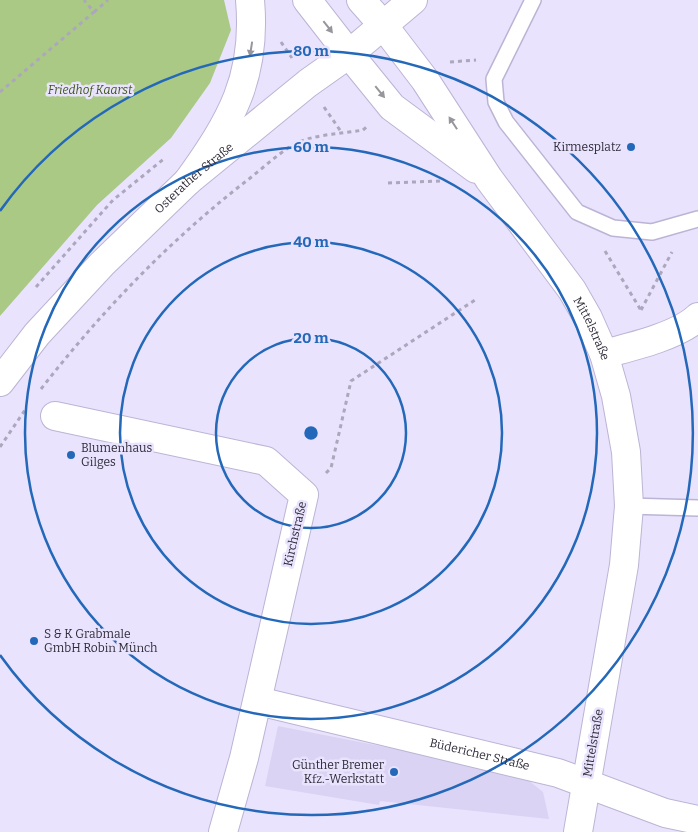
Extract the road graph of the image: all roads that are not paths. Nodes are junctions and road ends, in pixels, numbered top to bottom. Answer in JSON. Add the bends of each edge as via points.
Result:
{"nodes":[{"id":1,"x":250,"y":0,"type":"edge"},
{"id":2,"x":307,"y":0,"type":"edge"},
{"id":3,"x":361,"y":0,"type":"edge"},
{"id":4,"x":413,"y":0,"type":"edge"},
{"id":5,"x":533,"y":0,"type":"edge"},
{"id":6,"x":383,"y":26,"type":"junction"},
{"id":7,"x":349,"y":54,"type":"junction"},
{"id":8,"x":489,"y":179,"type":"junction"},
{"id":9,"x":188,"y":181,"type":"junction"},
{"id":10,"x":692,"y":222,"type":"edge"},
{"id":11,"x":696,"y":324,"type":"edge"},
{"id":12,"x":604,"y":354,"type":"junction"},
{"id":13,"x":0,"y":382,"type":"edge"},
{"id":14,"x":55,"y":416,"type":"dead end"},
{"id":15,"x":629,"y":506,"type":"junction"},
{"id":16,"x":698,"y":508,"type":"edge"},
{"id":17,"x":258,"y":701,"type":"junction"},
{"id":18,"x":586,"y":783,"type":"junction"},
{"id":19,"x":698,"y":820,"type":"edge"},
{"id":20,"x":223,"y":832,"type":"edge"},
{"id":21,"x":578,"y":832,"type":"edge"}],
"edges":[{"from":1,"to":9,"type":"main road","one_way":true,"via":[[252,41],[241,91],[213,147]]},
{"from":2,"to":7,"type":"main road","name":"Mittelstraße","one_way":true},
{"from":3,"to":6,"type":"main road","name":"Mittelstraße"},
{"from":4,"to":6,"type":"main road","name":"Osterather Straße"},
{"from":5,"to":10,"type":"lane","via":[[494,79],[496,102],[506,122],[577,212],[613,228],[652,232]]},
{"from":6,"to":7,"type":"main road","name":"Osterather Straße"},
{"from":8,"to":6,"type":"main road","name":"Mittelstraße","one_way":true,"via":[[425,80]]},
{"from":7,"to":8,"type":"main road","name":"Mittelstraße","one_way":true,"via":[[392,107]]},
{"from":7,"to":9,"type":"main road","name":"Osterather Straße","via":[[308,82]]},
{"from":8,"to":12,"type":"main road","name":"Mittelstraße","via":[[572,290]]},
{"from":9,"to":13,"type":"main road","name":"Osterather Straße","via":[[102,264],[37,334]]},
{"from":11,"to":12,"type":"main road"},
{"from":12,"to":15,"type":"main road","name":"Mittelstraße","via":[[616,396],[626,452]]},
{"from":14,"to":17,"type":"main road","name":"Kirchstraße","via":[[266,462],[304,495]]},
{"from":15,"to":16,"type":"lane"},
{"from":15,"to":18,"type":"main road","name":"Mittelstraße","via":[[623,574]]},
{"from":17,"to":18,"type":"main road","name":"Büdericher Straße"},
{"from":17,"to":20,"type":"main road","name":"Kirchstraße"},
{"from":18,"to":19,"type":"main road","name":"Büdericher Straße","via":[[665,813]]},
{"from":18,"to":21,"type":"main road","name":"Mittelstraße"}]}
